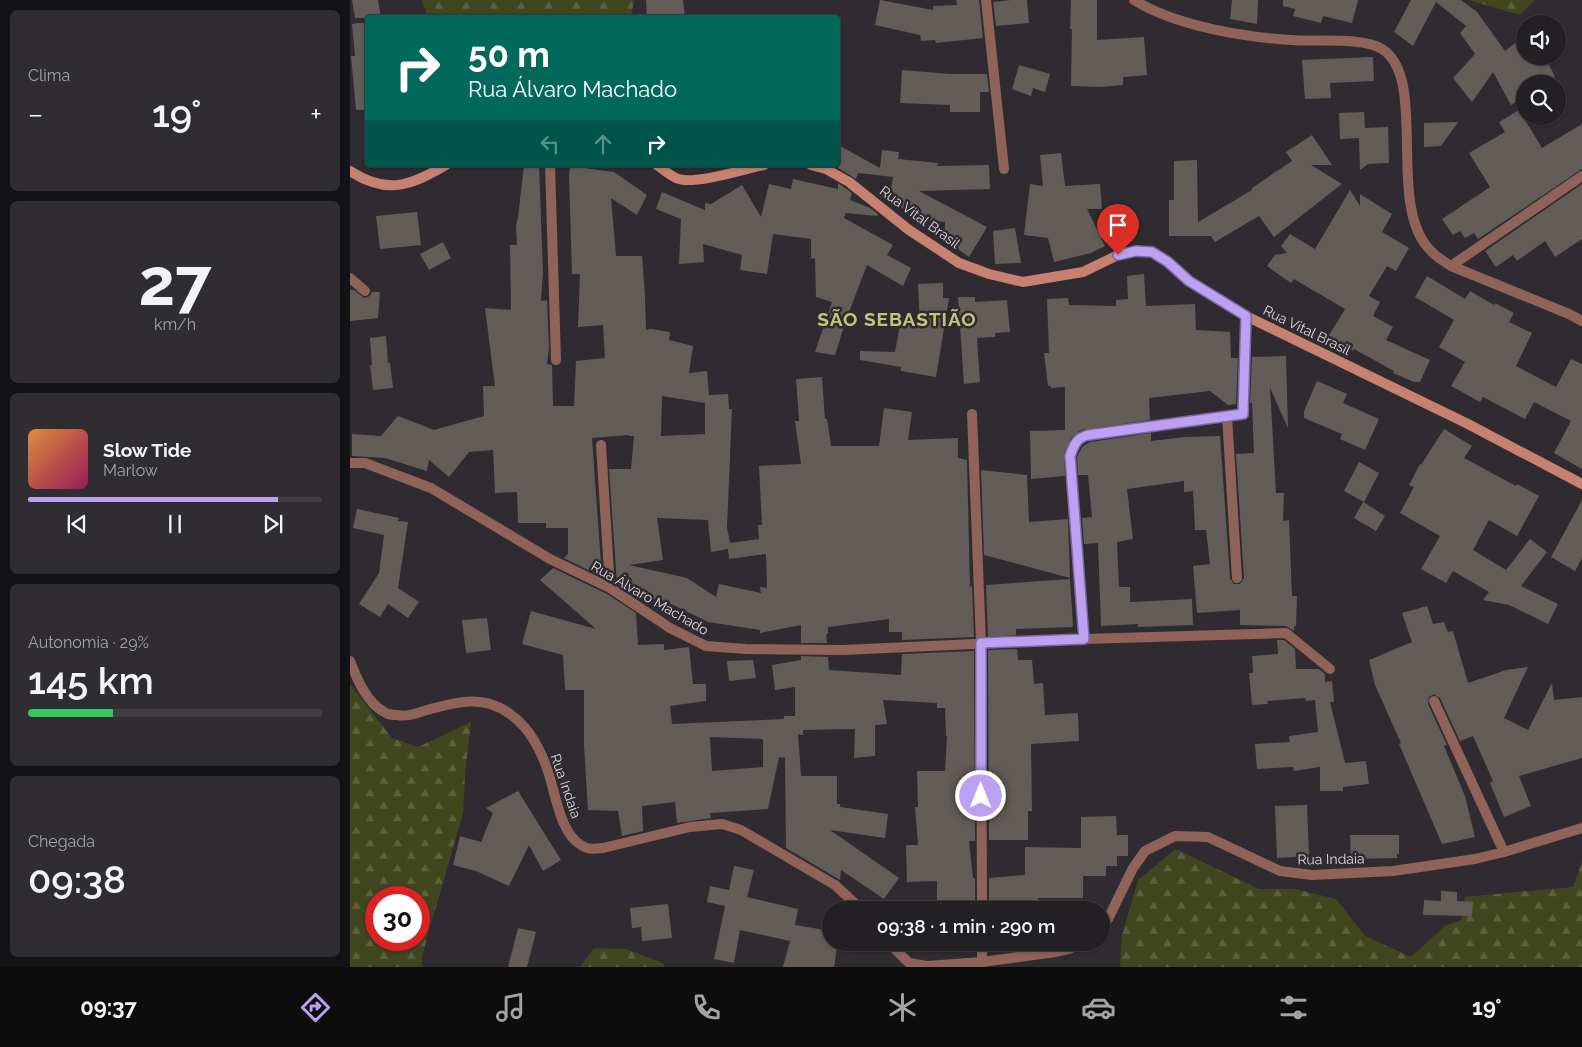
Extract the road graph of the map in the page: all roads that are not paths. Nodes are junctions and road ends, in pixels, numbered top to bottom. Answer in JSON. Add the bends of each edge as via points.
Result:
{"nodes":[{"id":1,"x":986,"y":0,"type":"edge"},
{"id":2,"x":1134,"y":0,"type":"edge"},
{"id":3,"x":443,"y":167,"type":"edge"},
{"id":4,"x":550,"y":167,"type":"edge"},
{"id":5,"x":660,"y":167,"type":"edge"},
{"id":6,"x":756,"y":167,"type":"edge"},
{"id":7,"x":818,"y":167,"type":"edge"},
{"id":8,"x":1004,"y":169,"type":"dead end"},
{"id":9,"x":350,"y":171,"type":"edge"},
{"id":10,"x":1582,"y":176,"type":"edge"},
{"id":11,"x":1451,"y":266,"type":"junction"},
{"id":12,"x":350,"y":278,"type":"edge"},
{"id":13,"x":365,"y":290,"type":"dead end"},
{"id":14,"x":1246,"y":316,"type":"junction"},
{"id":15,"x":1582,"y":321,"type":"edge"},
{"id":16,"x":556,"y":360,"type":"dead end"},
{"id":17,"x":972,"y":414,"type":"dead end"},
{"id":18,"x":1227,"y":416,"type":"junction"},
{"id":19,"x":601,"y":445,"type":"dead end"},
{"id":20,"x":350,"y":463,"type":"edge"},
{"id":21,"x":1582,"y":484,"type":"edge"},
{"id":22,"x":1237,"y":578,"type":"dead end"},
{"id":23,"x":610,"y":588,"type":"junction"},
{"id":24,"x":1084,"y":639,"type":"junction"},
{"id":25,"x":981,"y":643,"type":"junction"},
{"id":26,"x":350,"y":664,"type":"edge"},
{"id":27,"x":1330,"y":669,"type":"dead end"},
{"id":28,"x":1434,"y":701,"type":"dead end"},
{"id":29,"x":1582,"y":828,"type":"edge"},
{"id":30,"x":1504,"y":852,"type":"junction"},
{"id":31,"x":852,"y":901,"type":"edge"},
{"id":32,"x":982,"y":901,"type":"edge"},
{"id":33,"x":1110,"y":915,"type":"edge"},
{"id":34,"x":896,"y":951,"type":"edge"},
{"id":35,"x":982,"y":951,"type":"edge"},
{"id":36,"x":1060,"y":951,"type":"edge"},
{"id":37,"x":982,"y":962,"type":"junction"},
{"id":38,"x":908,"y":965,"type":"edge"}],
"edges":[{"from":1,"to":8,"type":"street"},
{"from":2,"to":11,"type":"street","via":[[1209,29],[1291,40],[1364,42],[1382,49],[1393,60],[1404,84],[1407,175],[1417,228],[1424,243]]},
{"from":3,"to":9,"type":"street","via":[[407,184],[385,186],[364,180]]},
{"from":4,"to":16,"type":"street"},
{"from":5,"to":6,"type":"street","via":[[677,179],[691,180]]},
{"from":7,"to":14,"type":"street","name":"Rua Vital Brasil","via":[[849,182],[909,230],[959,263],[989,274],[1022,282],[1083,272],[1118,255],[1152,252],[1189,281]]},
{"from":10,"to":11,"type":"street"},
{"from":11,"to":15,"type":"street"},
{"from":12,"to":13,"type":"street"},
{"from":14,"to":18,"type":"street","via":[[1243,414]]},
{"from":14,"to":21,"type":"street","name":"Rua Vital Brasil"},
{"from":17,"to":25,"type":"street"},
{"from":18,"to":22,"type":"street"},
{"from":18,"to":24,"type":"street","via":[[1088,435],[1074,443],[1070,456]]},
{"from":19,"to":23,"type":"street"},
{"from":20,"to":23,"type":"street","name":"Rua Álvaro Machado","via":[[365,463],[431,488],[550,560]]},
{"from":23,"to":25,"type":"street","name":"Rua Álvaro Machado","via":[[670,628],[706,646],[843,650]]},
{"from":24,"to":25,"type":"street","name":"Rua Álvaro Machado"},
{"from":24,"to":27,"type":"street","name":"Rua Álvaro Machado","via":[[1286,633]]},
{"from":25,"to":32,"type":"street"},
{"from":26,"to":31,"type":"street","name":"Rua Indaia","via":[[361,687],[386,714],[404,716],[466,700],[496,705],[511,714],[528,732],[545,763],[563,823],[580,845],[590,849],[603,848],[690,827],[722,824],[741,830],[835,885]]},
{"from":28,"to":30,"type":"street"},
{"from":29,"to":30,"type":"street","name":"Rua Indaia"},
{"from":30,"to":33,"type":"street","name":"Rua Indaia","via":[[1393,871],[1312,875],[1280,871],[1208,837],[1175,836],[1145,851]]},
{"from":34,"to":38,"type":"street"},
{"from":35,"to":37,"type":"street"},
{"from":36,"to":37,"type":"street"},
{"from":37,"to":38,"type":"street"}]}
